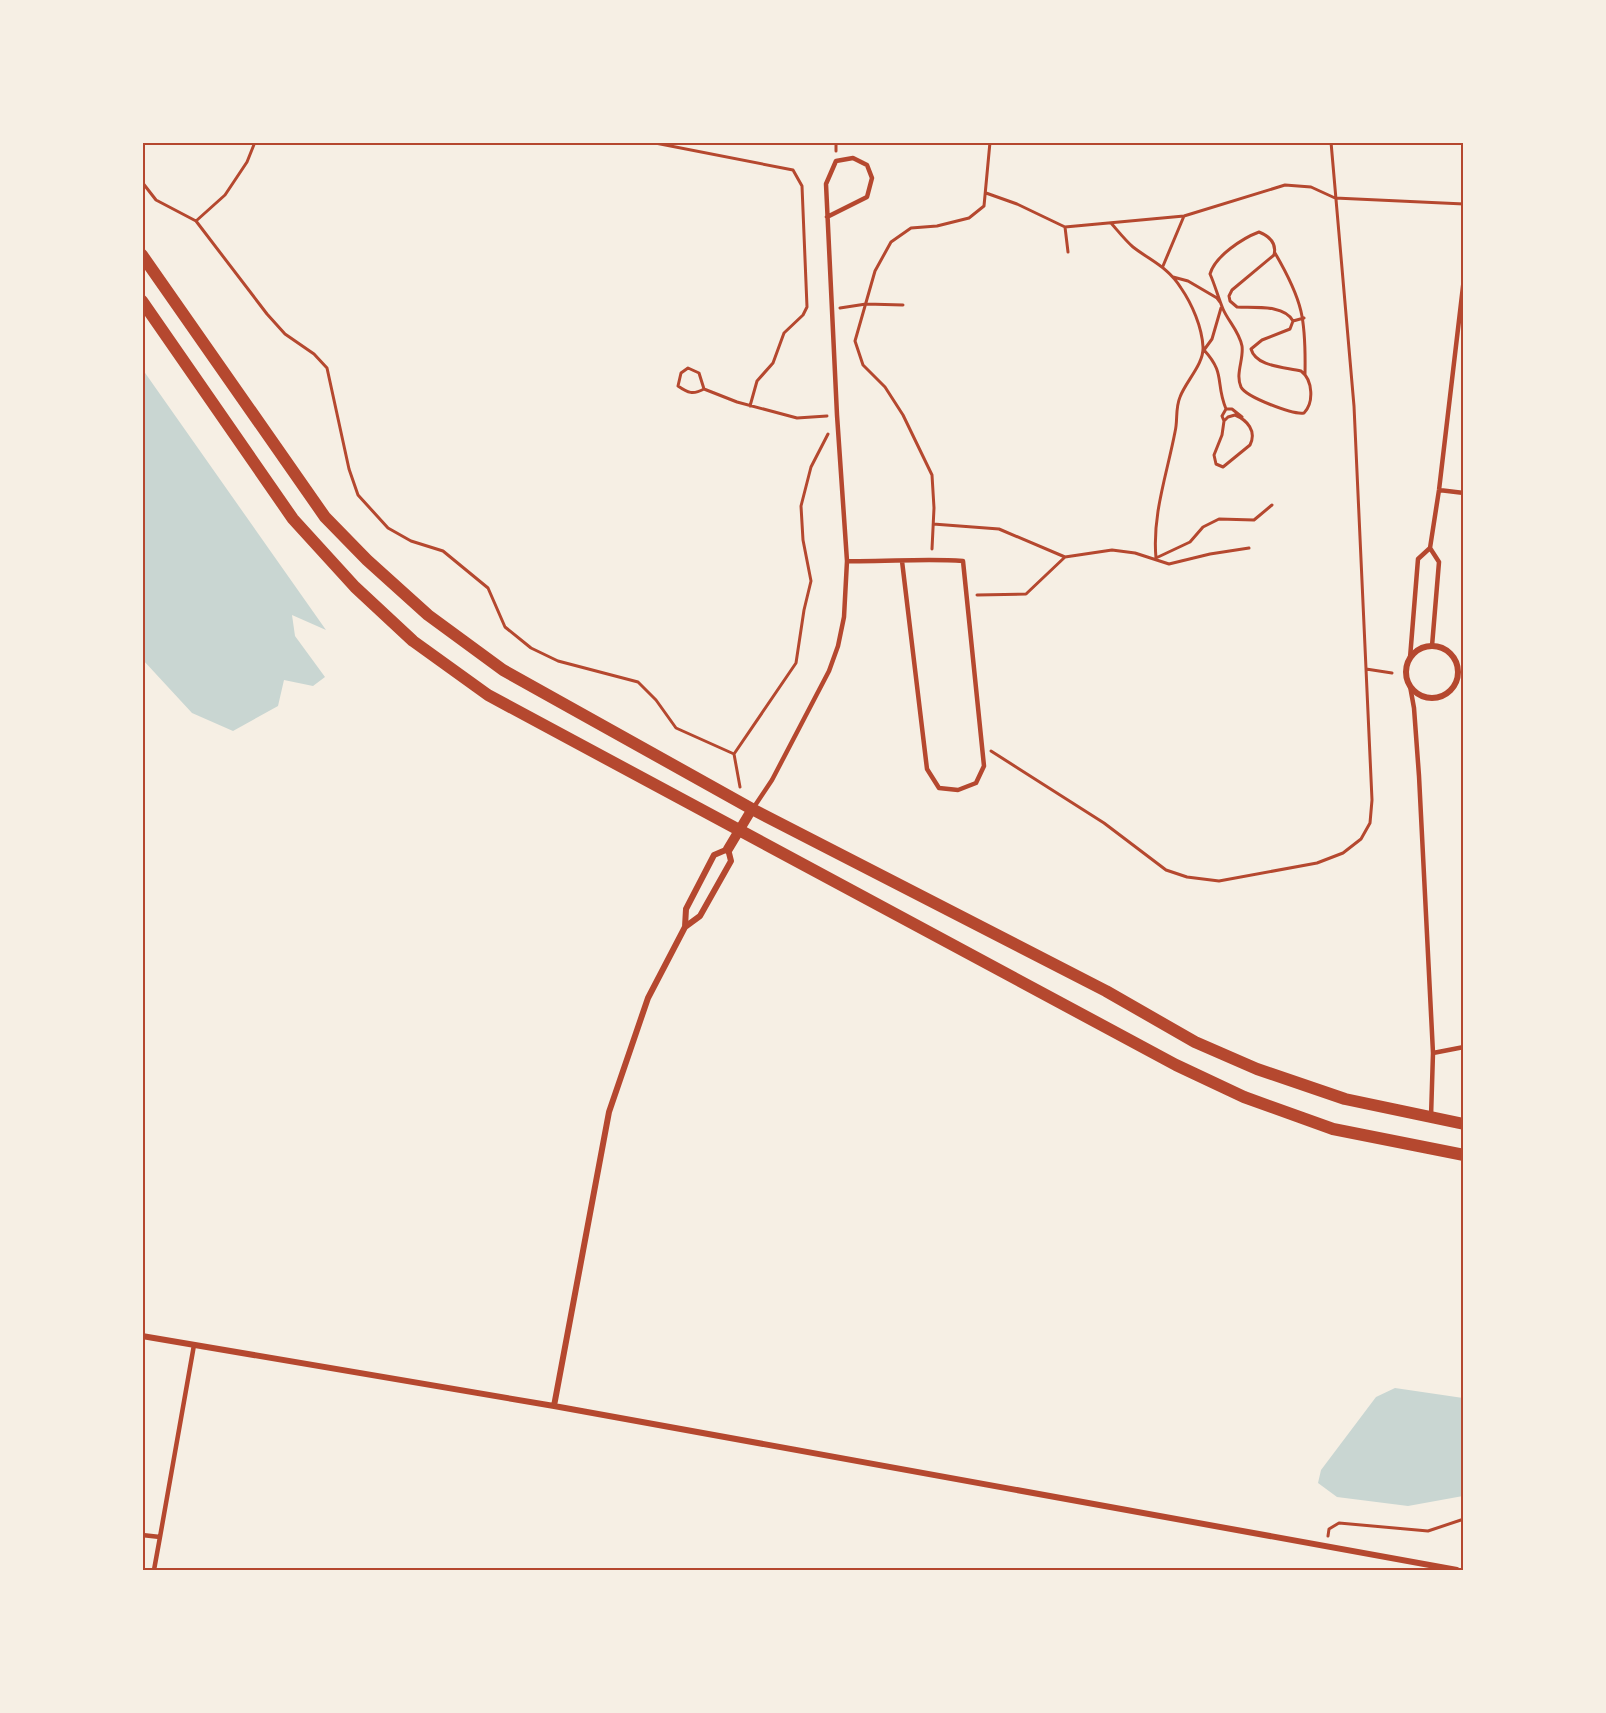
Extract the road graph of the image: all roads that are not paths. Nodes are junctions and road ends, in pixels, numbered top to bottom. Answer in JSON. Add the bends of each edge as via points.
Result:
{"nodes":[{"id":1,"x":827,"y":218,"type":"junction"},
{"id":2,"x":142,"y":255,"type":"edge"},
{"id":3,"x":1464,"y":278,"type":"edge"},
{"id":4,"x":142,"y":301,"type":"edge"},
{"id":5,"x":1439,"y":490,"type":"junction"},
{"id":6,"x":1464,"y":493,"type":"edge"},
{"id":7,"x":1430,"y":549,"type":"junction"},
{"id":8,"x":847,"y":561,"type":"junction"},
{"id":9,"x":902,"y":561,"type":"junction"},
{"id":10,"x":1432,"y":646,"type":"junction"},
{"id":11,"x":1410,"y":658,"type":"junction"},
{"id":12,"x":1461,"y":677,"type":"edge"},
{"id":13,"x":1410,"y":686,"type":"junction"},
{"id":14,"x":747,"y":806,"type":"junction"},
{"id":15,"x":739,"y":830,"type":"junction"},
{"id":16,"x":728,"y":849,"type":"junction"},
{"id":17,"x":685,"y":927,"type":"junction"},
{"id":18,"x":1464,"y":1047,"type":"edge"},
{"id":19,"x":1433,"y":1053,"type":"junction"},
{"id":20,"x":1431,"y":1118,"type":"junction"},
{"id":21,"x":1464,"y":1124,"type":"edge"},
{"id":22,"x":1464,"y":1155,"type":"edge"},
{"id":23,"x":142,"y":1336,"type":"edge"},
{"id":24,"x":194,"y":1345,"type":"junction"},
{"id":25,"x":554,"y":1406,"type":"junction"},
{"id":26,"x":142,"y":1534,"type":"edge"},
{"id":27,"x":160,"y":1537,"type":"junction"},
{"id":28,"x":154,"y":1570,"type":"edge"},
{"id":29,"x":1457,"y":1570,"type":"edge"}],
"edges":[{"from":1,"to":1,"type":"lane","via":[[826,184],[836,162],[853,158],[867,165],[872,178],[867,197]]},
{"from":1,"to":8,"type":"lane"},
{"from":2,"to":14,"type":"main road","via":[[325,517],[367,560],[428,615],[503,670]]},
{"from":3,"to":5,"type":"lane"},
{"from":4,"to":15,"type":"main road","via":[[293,519],[355,587],[413,641],[488,695]]},
{"from":5,"to":6,"type":"lane"},
{"from":5,"to":7,"type":"lane"},
{"from":7,"to":10,"type":"lane","via":[[1439,562]]},
{"from":7,"to":11,"type":"lane","via":[[1418,559]]},
{"from":8,"to":9,"type":"lane"},
{"from":8,"to":14,"type":"lane","via":[[844,617],[829,671],[772,780]]},
{"from":9,"to":9,"type":"lane","via":[[927,769],[939,788],[958,790],[976,783],[984,766],[963,561]]},
{"from":10,"to":11,"type":"street","via":[[1416,651]]},
{"from":10,"to":12,"type":"street","via":[[1449,652]]},
{"from":11,"to":13,"type":"street","via":[[1406,672]]},
{"from":12,"to":13,"type":"street","via":[[1453,688],[1437,698],[1419,695]]},
{"from":13,"to":19,"type":"lane","via":[[1419,776]]},
{"from":14,"to":15,"type":"street"},
{"from":14,"to":20,"type":"main road","via":[[1195,1041],[1257,1069],[1345,1099]]},
{"from":15,"to":16,"type":"street"},
{"from":15,"to":22,"type":"main road","via":[[1176,1065],[1244,1097],[1333,1129]]},
{"from":16,"to":17,"type":"street","via":[[714,855],[686,909]]},
{"from":16,"to":17,"type":"street","via":[[731,861],[700,916]]},
{"from":17,"to":25,"type":"street","via":[[648,998],[609,1112]]},
{"from":18,"to":19,"type":"lane"},
{"from":19,"to":20,"type":"lane"},
{"from":20,"to":21,"type":"main road"},
{"from":23,"to":24,"type":"street"},
{"from":24,"to":25,"type":"street"},
{"from":24,"to":27,"type":"lane"},
{"from":25,"to":29,"type":"street"},
{"from":26,"to":27,"type":"lane"},
{"from":27,"to":28,"type":"lane"}]}
